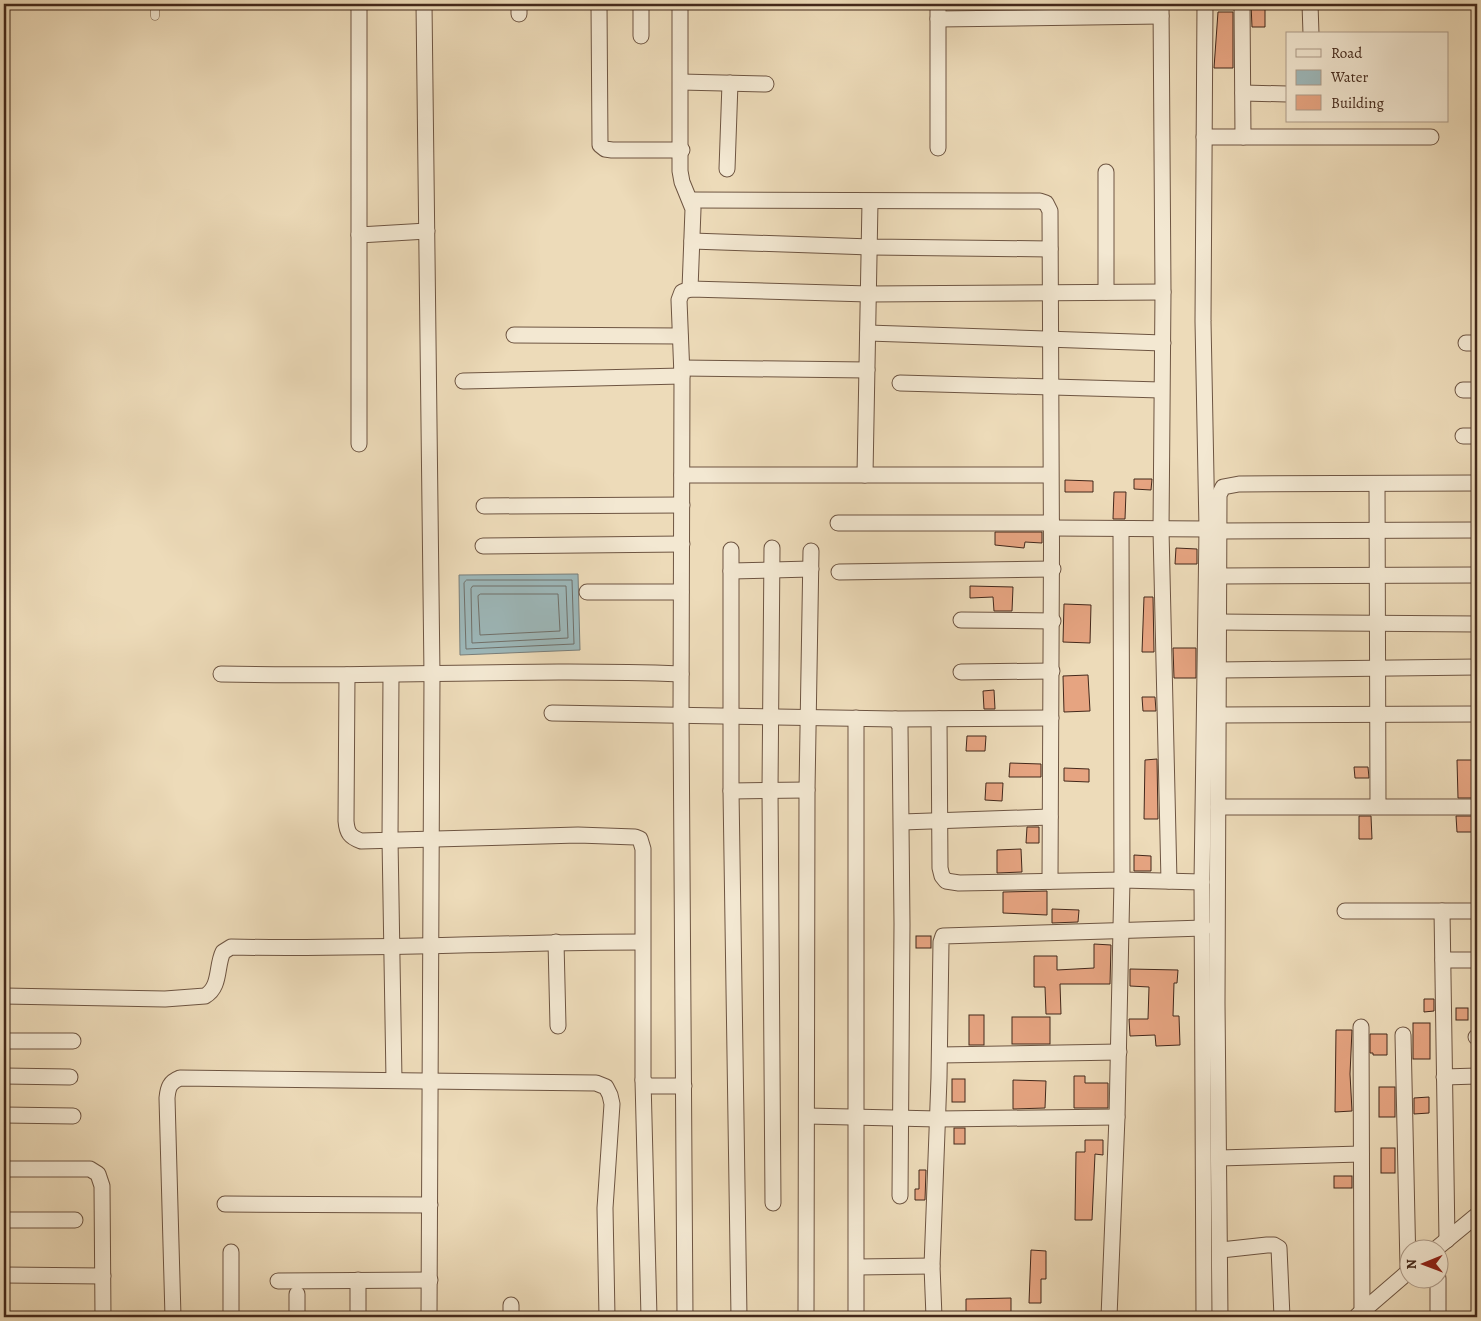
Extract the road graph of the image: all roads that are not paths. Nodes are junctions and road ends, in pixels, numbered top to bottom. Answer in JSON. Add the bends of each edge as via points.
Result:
{"nodes":[{"id":1,"x":155,"y":4,"type":"edge"},
{"id":2,"x":359,"y":4,"type":"edge"},
{"id":3,"x":424,"y":4,"type":"edge"},
{"id":4,"x":599,"y":4,"type":"edge"},
{"id":5,"x":641,"y":4,"type":"edge"},
{"id":6,"x":680,"y":4,"type":"edge"},
{"id":7,"x":938,"y":4,"type":"edge"},
{"id":8,"x":1205,"y":4,"type":"edge"},
{"id":9,"x":1242,"y":4,"type":"edge"},
{"id":10,"x":1310,"y":4,"type":"edge"},
{"id":11,"x":1161,"y":10,"type":"edge"},
{"id":12,"x":155,"y":16,"type":"dead end"},
{"id":13,"x":938,"y":19,"type":"junction"},
{"id":14,"x":1311,"y":32,"type":"edge"},
{"id":15,"x":641,"y":36,"type":"dead end"},
{"id":16,"x":681,"y":82,"type":"junction"},
{"id":17,"x":730,"y":83,"type":"junction"},
{"id":18,"x":766,"y":84,"type":"dead end"},
{"id":19,"x":1243,"y":93,"type":"junction"},
{"id":20,"x":1286,"y":94,"type":"edge"},
{"id":21,"x":1204,"y":136,"type":"junction"},
{"id":22,"x":1243,"y":137,"type":"junction"},
{"id":23,"x":1431,"y":137,"type":"dead end"},
{"id":24,"x":938,"y":148,"type":"dead end"},
{"id":25,"x":682,"y":150,"type":"junction"},
{"id":26,"x":727,"y":169,"type":"dead end"},
{"id":27,"x":1106,"y":172,"type":"dead end"},
{"id":28,"x":690,"y":200,"type":"junction"},
{"id":29,"x":870,"y":202,"type":"junction"},
{"id":30,"x":427,"y":231,"type":"junction"},
{"id":31,"x":359,"y":235,"type":"junction"},
{"id":32,"x":692,"y":241,"type":"junction"},
{"id":33,"x":870,"y":247,"type":"junction"},
{"id":34,"x":1050,"y":248,"type":"junction"},
{"id":35,"x":690,"y":288,"type":"junction"},
{"id":36,"x":1106,"y":292,"type":"junction"},
{"id":37,"x":1163,"y":292,"type":"junction"},
{"id":38,"x":1051,"y":293,"type":"junction"},
{"id":39,"x":869,"y":294,"type":"junction"},
{"id":40,"x":868,"y":333,"type":"junction"},
{"id":41,"x":514,"y":335,"type":"dead end"},
{"id":42,"x":680,"y":336,"type":"junction"},
{"id":43,"x":1051,"y":339,"type":"junction"},
{"id":44,"x":1163,"y":343,"type":"junction"},
{"id":45,"x":867,"y":370,"type":"junction"},
{"id":46,"x":682,"y":372,"type":"junction"},
{"id":47,"x":463,"y":381,"type":"dead end"},
{"id":48,"x":900,"y":383,"type":"dead end"},
{"id":49,"x":1052,"y":387,"type":"junction"},
{"id":50,"x":1162,"y":390,"type":"junction"},
{"id":51,"x":359,"y":444,"type":"dead end"},
{"id":52,"x":682,"y":475,"type":"junction"},
{"id":53,"x":1050,"y":475,"type":"junction"},
{"id":54,"x":865,"y":476,"type":"junction"},
{"id":55,"x":1477,"y":483,"type":"edge"},
{"id":56,"x":1377,"y":484,"type":"junction"},
{"id":57,"x":682,"y":505,"type":"junction"},
{"id":58,"x":484,"y":506,"type":"dead end"},
{"id":59,"x":838,"y":524,"type":"dead end"},
{"id":60,"x":1052,"y":525,"type":"junction"},
{"id":61,"x":1122,"y":529,"type":"junction"},
{"id":62,"x":1377,"y":529,"type":"junction"},
{"id":63,"x":1161,"y":530,"type":"junction"},
{"id":64,"x":1213,"y":530,"type":"junction"},
{"id":65,"x":1477,"y":530,"type":"edge"},
{"id":66,"x":682,"y":544,"type":"junction"},
{"id":67,"x":483,"y":546,"type":"dead end"},
{"id":68,"x":772,"y":548,"type":"dead end"},
{"id":69,"x":731,"y":550,"type":"dead end"},
{"id":70,"x":811,"y":551,"type":"dead end"},
{"id":71,"x":1053,"y":569,"type":"junction"},
{"id":72,"x":811,"y":570,"type":"junction"},
{"id":73,"x":772,"y":571,"type":"junction"},
{"id":74,"x":731,"y":572,"type":"junction"},
{"id":75,"x":839,"y":572,"type":"dead end"},
{"id":76,"x":1477,"y":575,"type":"edge"},
{"id":77,"x":1218,"y":576,"type":"junction"},
{"id":78,"x":1377,"y":576,"type":"junction"},
{"id":79,"x":587,"y":592,"type":"dead end"},
{"id":80,"x":682,"y":592,"type":"junction"},
{"id":81,"x":960,"y":620,"type":"dead end"},
{"id":82,"x":1052,"y":621,"type":"junction"},
{"id":83,"x":1218,"y":622,"type":"junction"},
{"id":84,"x":1378,"y":623,"type":"junction"},
{"id":85,"x":1477,"y":624,"type":"edge"},
{"id":86,"x":1477,"y":667,"type":"edge"},
{"id":87,"x":1378,"y":668,"type":"junction"},
{"id":88,"x":1218,"y":670,"type":"junction"},
{"id":89,"x":1052,"y":671,"type":"junction"},
{"id":90,"x":960,"y":672,"type":"dead end"},
{"id":91,"x":221,"y":674,"type":"dead end"},
{"id":92,"x":681,"y":674,"type":"junction"},
{"id":93,"x":391,"y":675,"type":"junction"},
{"id":94,"x":432,"y":675,"type":"junction"},
{"id":95,"x":347,"y":676,"type":"junction"},
{"id":96,"x":552,"y":713,"type":"dead end"},
{"id":97,"x":681,"y":714,"type":"junction"},
{"id":98,"x":1477,"y":714,"type":"edge"},
{"id":99,"x":732,"y":715,"type":"junction"},
{"id":100,"x":1218,"y":715,"type":"junction"},
{"id":101,"x":1378,"y":715,"type":"junction"},
{"id":102,"x":771,"y":716,"type":"junction"},
{"id":103,"x":809,"y":717,"type":"junction"},
{"id":104,"x":856,"y":718,"type":"junction"},
{"id":105,"x":1052,"y":718,"type":"junction"},
{"id":106,"x":895,"y":719,"type":"junction"},
{"id":107,"x":939,"y":719,"type":"junction"},
{"id":108,"x":770,"y":790,"type":"junction"},
{"id":109,"x":807,"y":790,"type":"junction"},
{"id":110,"x":731,"y":792,"type":"junction"},
{"id":111,"x":1218,"y":806,"type":"junction"},
{"id":112,"x":1378,"y":806,"type":"junction"},
{"id":113,"x":1477,"y":806,"type":"edge"},
{"id":114,"x":1050,"y":817,"type":"junction"},
{"id":115,"x":941,"y":821,"type":"junction"},
{"id":116,"x":902,"y":822,"type":"junction"},
{"id":117,"x":432,"y":838,"type":"junction"},
{"id":118,"x":390,"y":840,"type":"junction"},
{"id":119,"x":1122,"y":880,"type":"junction"},
{"id":120,"x":1050,"y":881,"type":"junction"},
{"id":121,"x":1169,"y":881,"type":"junction"},
{"id":122,"x":1202,"y":882,"type":"junction"},
{"id":123,"x":1345,"y":911,"type":"dead end"},
{"id":124,"x":1442,"y":911,"type":"junction"},
{"id":125,"x":1477,"y":911,"type":"edge"},
{"id":126,"x":1204,"y":928,"type":"junction"},
{"id":127,"x":1119,"y":931,"type":"junction"},
{"id":128,"x":556,"y":942,"type":"junction"},
{"id":129,"x":642,"y":942,"type":"junction"},
{"id":130,"x":432,"y":946,"type":"junction"},
{"id":131,"x":391,"y":948,"type":"junction"},
{"id":132,"x":1443,"y":960,"type":"junction"},
{"id":133,"x":1477,"y":960,"type":"edge"},
{"id":134,"x":4,"y":996,"type":"edge"},
{"id":135,"x":558,"y":1026,"type":"dead end"},
{"id":136,"x":1361,"y":1027,"type":"dead end"},
{"id":137,"x":1403,"y":1035,"type":"dead end"},
{"id":138,"x":4,"y":1041,"type":"edge"},
{"id":139,"x":73,"y":1042,"type":"dead end"},
{"id":140,"x":1119,"y":1052,"type":"junction"},
{"id":141,"x":940,"y":1055,"type":"junction"},
{"id":142,"x":4,"y":1076,"type":"edge"},
{"id":143,"x":1477,"y":1076,"type":"edge"},
{"id":144,"x":70,"y":1077,"type":"dead end"},
{"id":145,"x":1444,"y":1077,"type":"junction"},
{"id":146,"x":394,"y":1080,"type":"junction"},
{"id":147,"x":432,"y":1080,"type":"junction"},
{"id":148,"x":643,"y":1080,"type":"junction"},
{"id":149,"x":684,"y":1086,"type":"junction"},
{"id":150,"x":4,"y":1115,"type":"edge"},
{"id":151,"x":73,"y":1116,"type":"dead end"},
{"id":152,"x":807,"y":1116,"type":"junction"},
{"id":153,"x":1117,"y":1117,"type":"junction"},
{"id":154,"x":855,"y":1118,"type":"junction"},
{"id":155,"x":900,"y":1118,"type":"junction"},
{"id":156,"x":938,"y":1119,"type":"junction"},
{"id":157,"x":1361,"y":1154,"type":"junction"},
{"id":158,"x":1219,"y":1158,"type":"junction"},
{"id":159,"x":4,"y":1169,"type":"edge"},
{"id":160,"x":900,"y":1196,"type":"dead end"},
{"id":161,"x":773,"y":1203,"type":"dead end"},
{"id":162,"x":226,"y":1204,"type":"dead end"},
{"id":163,"x":430,"y":1205,"type":"junction"},
{"id":164,"x":1477,"y":1215,"type":"edge"},
{"id":165,"x":4,"y":1220,"type":"edge"},
{"id":166,"x":75,"y":1220,"type":"dead end"},
{"id":167,"x":1407,"y":1238,"type":"edge"},
{"id":168,"x":1440,"y":1238,"type":"edge"},
{"id":169,"x":1448,"y":1239,"type":"edge"},
{"id":170,"x":1220,"y":1250,"type":"junction"},
{"id":171,"x":231,"y":1252,"type":"dead end"},
{"id":172,"x":932,"y":1266,"type":"junction"},
{"id":173,"x":857,"y":1267,"type":"junction"},
{"id":174,"x":4,"y":1274,"type":"edge"},
{"id":175,"x":103,"y":1276,"type":"junction"},
{"id":176,"x":358,"y":1280,"type":"junction"},
{"id":177,"x":430,"y":1280,"type":"junction"},
{"id":178,"x":278,"y":1281,"type":"dead end"},
{"id":179,"x":1398,"y":1281,"type":"edge"},
{"id":180,"x":1438,"y":1288,"type":"edge"},
{"id":181,"x":297,"y":1294,"type":"dead end"},
{"id":182,"x":1363,"y":1314,"type":"edge"},
{"id":183,"x":103,"y":1317,"type":"edge"},
{"id":184,"x":173,"y":1317,"type":"edge"},
{"id":185,"x":231,"y":1317,"type":"edge"},
{"id":186,"x":297,"y":1317,"type":"edge"},
{"id":187,"x":358,"y":1317,"type":"edge"},
{"id":188,"x":429,"y":1317,"type":"edge"},
{"id":189,"x":607,"y":1317,"type":"edge"},
{"id":190,"x":649,"y":1317,"type":"edge"},
{"id":191,"x":685,"y":1317,"type":"edge"},
{"id":192,"x":739,"y":1317,"type":"edge"},
{"id":193,"x":806,"y":1317,"type":"edge"},
{"id":194,"x":856,"y":1317,"type":"edge"},
{"id":195,"x":934,"y":1317,"type":"edge"},
{"id":196,"x":1109,"y":1317,"type":"edge"},
{"id":197,"x":1204,"y":1317,"type":"edge"},
{"id":198,"x":1220,"y":1317,"type":"edge"},
{"id":199,"x":1282,"y":1317,"type":"edge"},
{"id":200,"x":1438,"y":1317,"type":"edge"}],
"edges":[{"from":1,"to":12,"type":"lane"},
{"from":2,"to":31,"type":"street"},
{"from":3,"to":30,"type":"street"},
{"from":4,"to":25,"type":"street","via":[[600,146],[605,150]]},
{"from":5,"to":15,"type":"street"},
{"from":6,"to":16,"type":"street"},
{"from":7,"to":13,"type":"street"},
{"from":8,"to":21,"type":"street"},
{"from":9,"to":19,"type":"street"},
{"from":10,"to":14,"type":"street"},
{"from":11,"to":13,"type":"street"},
{"from":11,"to":37,"type":"street"},
{"from":13,"to":24,"type":"street"},
{"from":16,"to":17,"type":"street"},
{"from":16,"to":25,"type":"street"},
{"from":17,"to":18,"type":"street"},
{"from":17,"to":26,"type":"street"},
{"from":19,"to":20,"type":"street"},
{"from":19,"to":22,"type":"street"},
{"from":21,"to":22,"type":"street"},
{"from":21,"to":64,"type":"street","via":[[1203,321]]},
{"from":22,"to":23,"type":"street"},
{"from":25,"to":28,"type":"street","via":[[682,182]]},
{"from":27,"to":36,"type":"street"},
{"from":28,"to":29,"type":"street"},
{"from":28,"to":32,"type":"street","via":[[693,209]]},
{"from":29,"to":33,"type":"street"},
{"from":29,"to":34,"type":"street","via":[[1040,201],[1046,203],[1050,211]]},
{"from":30,"to":31,"type":"street"},
{"from":30,"to":94,"type":"street"},
{"from":31,"to":51,"type":"street"},
{"from":32,"to":33,"type":"street"},
{"from":32,"to":35,"type":"street"},
{"from":33,"to":34,"type":"street"},
{"from":33,"to":39,"type":"street"},
{"from":34,"to":38,"type":"street"},
{"from":35,"to":39,"type":"street"},
{"from":35,"to":42,"type":"street","via":[[682,292],[679,300]]},
{"from":36,"to":37,"type":"street"},
{"from":36,"to":38,"type":"street"},
{"from":37,"to":44,"type":"street"},
{"from":38,"to":39,"type":"street"},
{"from":38,"to":43,"type":"street"},
{"from":39,"to":40,"type":"street"},
{"from":40,"to":43,"type":"street"},
{"from":40,"to":45,"type":"street"},
{"from":41,"to":42,"type":"street"},
{"from":42,"to":46,"type":"street"},
{"from":43,"to":44,"type":"street"},
{"from":43,"to":49,"type":"street"},
{"from":44,"to":50,"type":"street"},
{"from":45,"to":46,"type":"street"},
{"from":45,"to":54,"type":"street"},
{"from":46,"to":47,"type":"street"},
{"from":46,"to":52,"type":"street"},
{"from":48,"to":49,"type":"street"},
{"from":49,"to":50,"type":"street"},
{"from":49,"to":53,"type":"street"},
{"from":50,"to":63,"type":"street"},
{"from":52,"to":54,"type":"street"},
{"from":52,"to":57,"type":"street"},
{"from":53,"to":54,"type":"street"},
{"from":53,"to":60,"type":"street"},
{"from":55,"to":56,"type":"street"},
{"from":56,"to":62,"type":"street"},
{"from":56,"to":64,"type":"street","via":[[1238,484],[1223,487]]},
{"from":57,"to":58,"type":"street"},
{"from":57,"to":66,"type":"street"},
{"from":59,"to":60,"type":"street"},
{"from":60,"to":61,"type":"street"},
{"from":60,"to":71,"type":"street"},
{"from":61,"to":63,"type":"street"},
{"from":61,"to":119,"type":"street"},
{"from":62,"to":64,"type":"street"},
{"from":62,"to":65,"type":"street"},
{"from":62,"to":78,"type":"street"},
{"from":63,"to":64,"type":"street"},
{"from":63,"to":121,"type":"street"},
{"from":64,"to":77,"type":"street"},
{"from":64,"to":122,"type":"street"},
{"from":66,"to":67,"type":"street"},
{"from":66,"to":80,"type":"street"},
{"from":68,"to":73,"type":"street"},
{"from":69,"to":74,"type":"street"},
{"from":70,"to":72,"type":"street"},
{"from":71,"to":75,"type":"street"},
{"from":71,"to":82,"type":"street"},
{"from":72,"to":73,"type":"street"},
{"from":72,"to":103,"type":"street"},
{"from":73,"to":74,"type":"street"},
{"from":73,"to":102,"type":"street"},
{"from":74,"to":99,"type":"street"},
{"from":76,"to":78,"type":"street"},
{"from":77,"to":78,"type":"street"},
{"from":77,"to":83,"type":"street"},
{"from":78,"to":84,"type":"street"},
{"from":79,"to":80,"type":"street"},
{"from":80,"to":92,"type":"street"},
{"from":81,"to":82,"type":"street"},
{"from":82,"to":89,"type":"street"},
{"from":83,"to":84,"type":"street"},
{"from":83,"to":88,"type":"street"},
{"from":84,"to":85,"type":"street"},
{"from":84,"to":87,"type":"street"},
{"from":86,"to":87,"type":"street"},
{"from":87,"to":88,"type":"street"},
{"from":87,"to":101,"type":"street"},
{"from":88,"to":100,"type":"street"},
{"from":89,"to":90,"type":"street"},
{"from":89,"to":105,"type":"street"},
{"from":91,"to":95,"type":"street"},
{"from":92,"to":94,"type":"street","via":[[554,670]]},
{"from":92,"to":97,"type":"street"},
{"from":93,"to":94,"type":"street"},
{"from":93,"to":95,"type":"street"},
{"from":93,"to":118,"type":"street"},
{"from":94,"to":117,"type":"street"},
{"from":95,"to":118,"type":"street","via":[[347,830],[352,838],[360,841]]},
{"from":96,"to":97,"type":"street"},
{"from":97,"to":99,"type":"street"},
{"from":97,"to":149,"type":"street"},
{"from":98,"to":101,"type":"street"},
{"from":99,"to":102,"type":"street"},
{"from":99,"to":110,"type":"street"},
{"from":100,"to":101,"type":"street"},
{"from":100,"to":111,"type":"street"},
{"from":101,"to":112,"type":"street"},
{"from":102,"to":103,"type":"street"},
{"from":102,"to":108,"type":"street"},
{"from":103,"to":104,"type":"street"},
{"from":103,"to":109,"type":"street"},
{"from":104,"to":106,"type":"street"},
{"from":104,"to":154,"type":"street"},
{"from":105,"to":107,"type":"street"},
{"from":105,"to":114,"type":"street"},
{"from":106,"to":107,"type":"street"},
{"from":106,"to":116,"type":"street","via":[[901,736]]},
{"from":107,"to":115,"type":"street"},
{"from":108,"to":109,"type":"street"},
{"from":108,"to":110,"type":"street"},
{"from":108,"to":161,"type":"street"},
{"from":109,"to":152,"type":"street"},
{"from":110,"to":192,"type":"street"},
{"from":111,"to":112,"type":"street"},
{"from":111,"to":158,"type":"street"},
{"from":112,"to":113,"type":"street"},
{"from":114,"to":115,"type":"street"},
{"from":114,"to":120,"type":"street"},
{"from":115,"to":116,"type":"street"},
{"from":115,"to":120,"type":"street","via":[[940,868],[946,881]]},
{"from":116,"to":155,"type":"street"},
{"from":117,"to":118,"type":"street"},
{"from":117,"to":129,"type":"street","via":[[578,835],[640,839],[643,849]]},
{"from":117,"to":130,"type":"street"},
{"from":118,"to":131,"type":"street"},
{"from":119,"to":120,"type":"street"},
{"from":119,"to":121,"type":"street"},
{"from":119,"to":127,"type":"street"},
{"from":121,"to":122,"type":"street"},
{"from":122,"to":126,"type":"street"},
{"from":123,"to":124,"type":"street"},
{"from":124,"to":125,"type":"street"},
{"from":124,"to":132,"type":"street"},
{"from":126,"to":127,"type":"street"},
{"from":126,"to":197,"type":"street"},
{"from":127,"to":140,"type":"street"},
{"from":127,"to":141,"type":"street","via":[[943,936],[940,942]]},
{"from":128,"to":129,"type":"street"},
{"from":128,"to":130,"type":"street"},
{"from":128,"to":135,"type":"street"},
{"from":129,"to":148,"type":"street"},
{"from":130,"to":131,"type":"street"},
{"from":130,"to":147,"type":"street"},
{"from":131,"to":134,"type":"street","via":[[226,948],[216,985],[211,993],[199,998]]},
{"from":131,"to":146,"type":"street"},
{"from":132,"to":133,"type":"street"},
{"from":132,"to":145,"type":"street"},
{"from":136,"to":157,"type":"street"},
{"from":137,"to":167,"type":"street"},
{"from":138,"to":139,"type":"street"},
{"from":140,"to":141,"type":"street"},
{"from":140,"to":153,"type":"street"},
{"from":141,"to":156,"type":"street"},
{"from":142,"to":144,"type":"street"},
{"from":143,"to":145,"type":"street"},
{"from":145,"to":168,"type":"street"},
{"from":146,"to":147,"type":"street"},
{"from":146,"to":184,"type":"street","via":[[180,1078],[172,1081],[167,1098]]},
{"from":147,"to":163,"type":"street"},
{"from":147,"to":189,"type":"street","via":[[596,1083],[606,1087],[612,1104],[605,1208]]},
{"from":148,"to":149,"type":"street","via":[[652,1086]]},
{"from":148,"to":190,"type":"street"},
{"from":149,"to":191,"type":"street"},
{"from":150,"to":151,"type":"street"},
{"from":152,"to":154,"type":"street"},
{"from":152,"to":193,"type":"street"},
{"from":153,"to":156,"type":"street"},
{"from":153,"to":196,"type":"street"},
{"from":154,"to":155,"type":"street"},
{"from":154,"to":173,"type":"street"},
{"from":155,"to":156,"type":"street"},
{"from":155,"to":160,"type":"street"},
{"from":156,"to":172,"type":"street"},
{"from":157,"to":158,"type":"street"},
{"from":157,"to":182,"type":"street"},
{"from":158,"to":170,"type":"street"},
{"from":159,"to":175,"type":"street","via":[[90,1169],[98,1174],[102,1186]]},
{"from":162,"to":163,"type":"street"},
{"from":163,"to":177,"type":"street"},
{"from":164,"to":169,"type":"street"},
{"from":165,"to":166,"type":"street"},
{"from":170,"to":198,"type":"street"},
{"from":170,"to":199,"type":"street","via":[[1267,1245],[1279,1248]]},
{"from":171,"to":185,"type":"street"},
{"from":172,"to":173,"type":"street"},
{"from":172,"to":195,"type":"street"},
{"from":173,"to":194,"type":"street"},
{"from":174,"to":175,"type":"street"},
{"from":175,"to":183,"type":"street"},
{"from":176,"to":177,"type":"street"},
{"from":176,"to":178,"type":"street"},
{"from":176,"to":187,"type":"street"},
{"from":177,"to":188,"type":"street"},
{"from":179,"to":182,"type":"street"},
{"from":180,"to":200,"type":"street"},
{"from":181,"to":186,"type":"street"}]}
